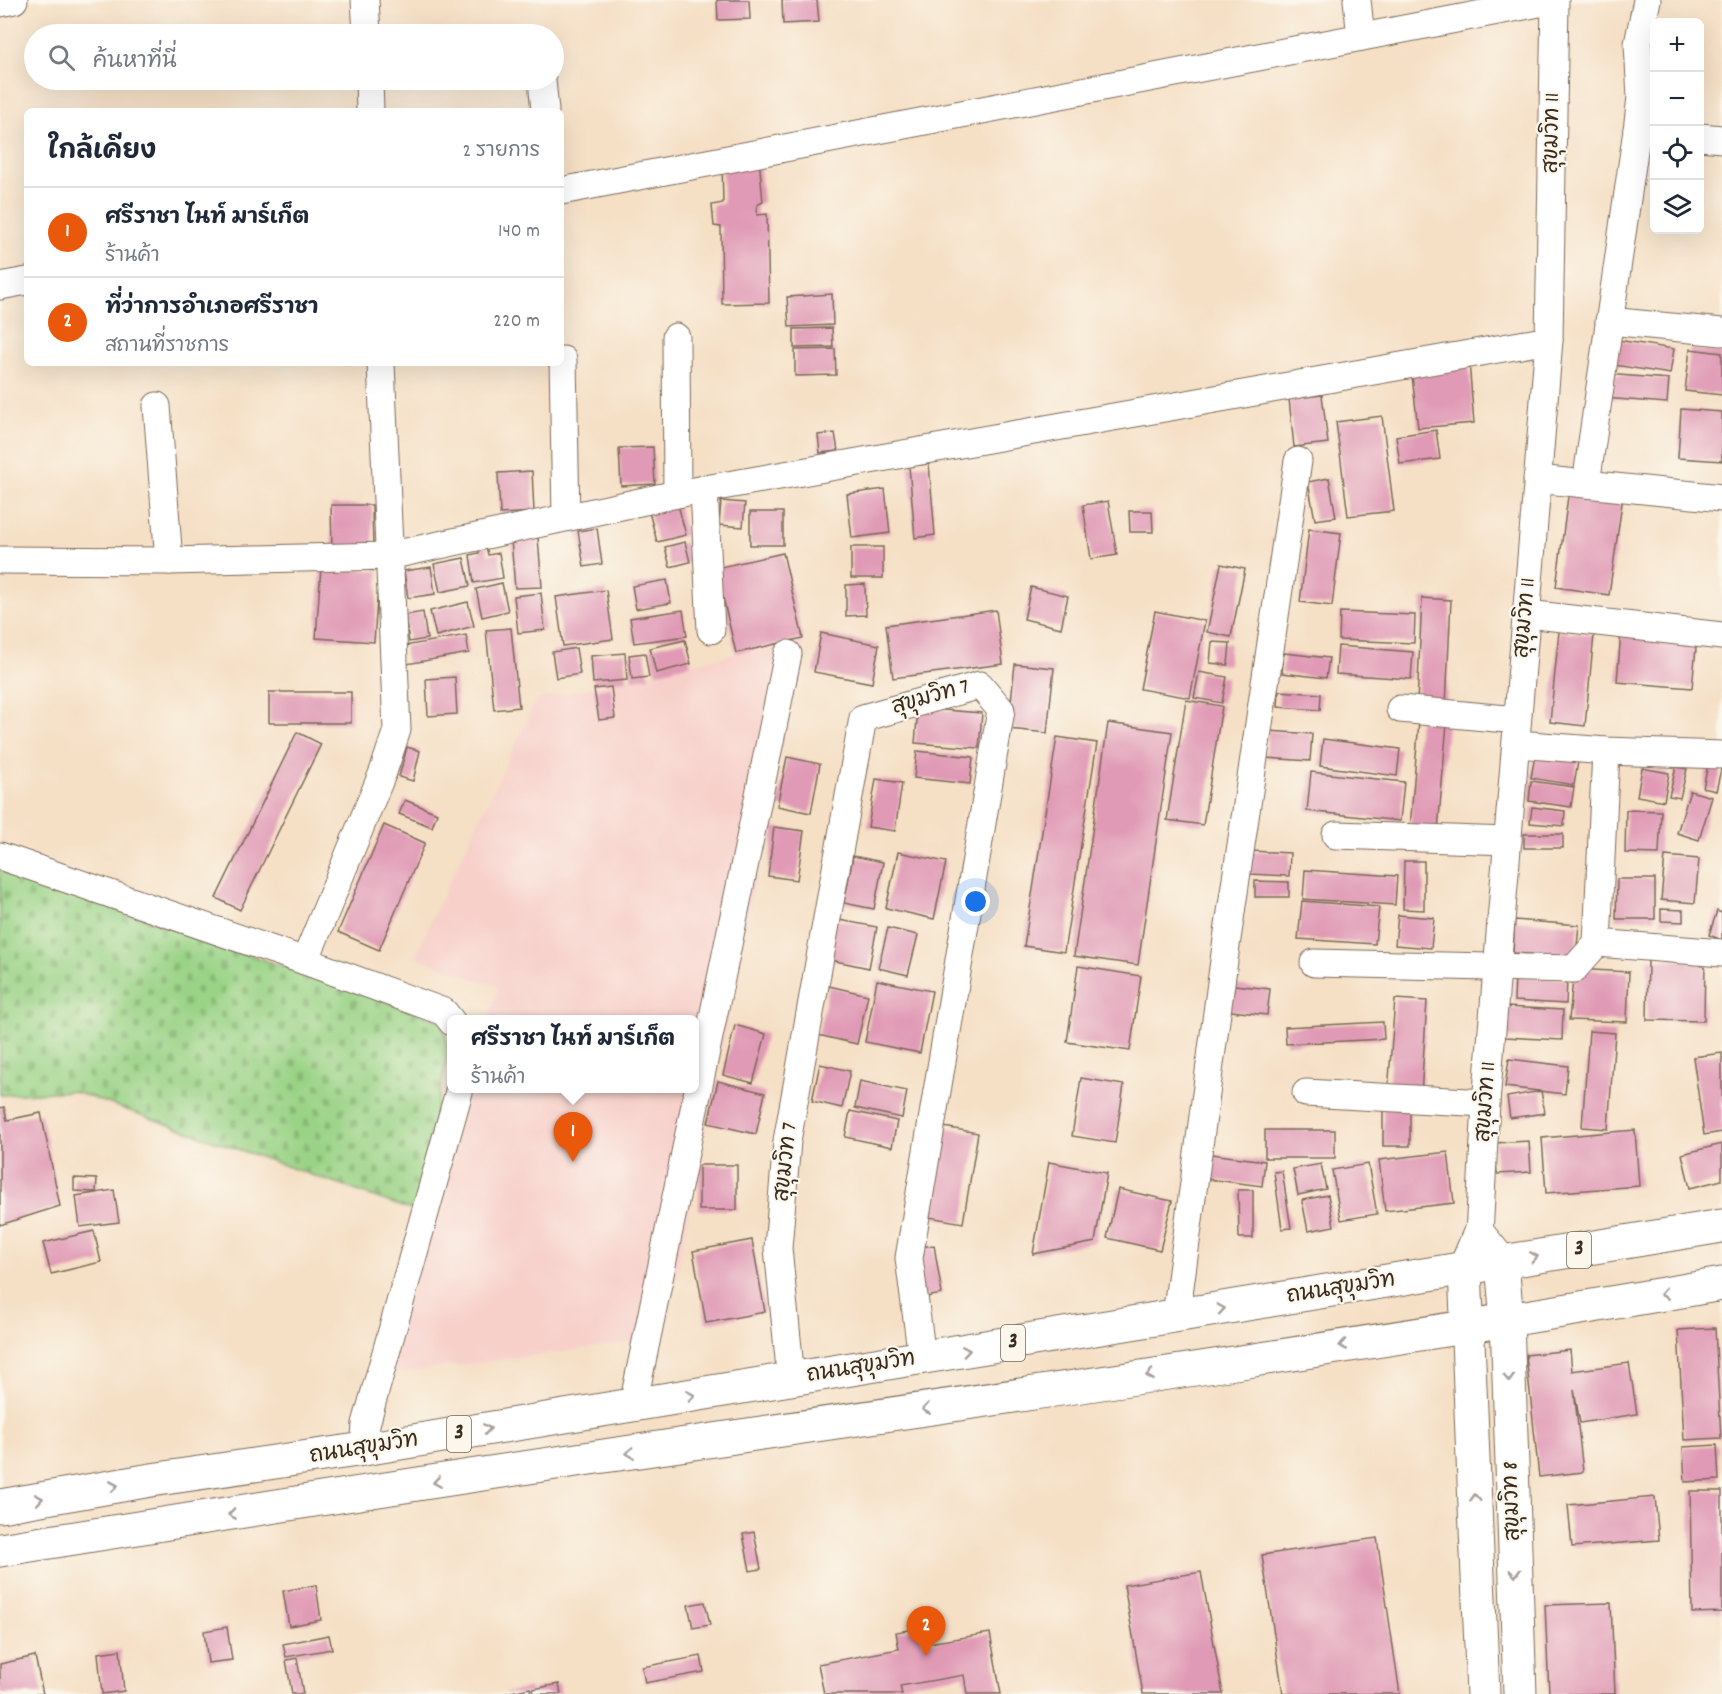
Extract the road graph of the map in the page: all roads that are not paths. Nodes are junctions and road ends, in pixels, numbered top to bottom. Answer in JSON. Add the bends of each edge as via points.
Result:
{"nodes":[{"id":1,"x":14,"y":0,"type":"edge"},
{"id":2,"x":365,"y":0,"type":"edge"},
{"id":3,"x":1357,"y":0,"type":"edge"},
{"id":4,"x":1555,"y":0,"type":"edge"},
{"id":5,"x":1647,"y":0,"type":"edge"},
{"id":6,"x":0,"y":3,"type":"edge"},
{"id":7,"x":366,"y":24,"type":"edge"},
{"id":8,"x":1361,"y":37,"type":"junction"},
{"id":9,"x":369,"y":90,"type":"edge"},
{"id":10,"x":543,"y":90,"type":"edge"},
{"id":11,"x":370,"y":108,"type":"edge"},
{"id":12,"x":545,"y":108,"type":"edge"},
{"id":13,"x":1646,"y":131,"type":"edge"},
{"id":14,"x":1704,"y":137,"type":"edge"},
{"id":15,"x":1722,"y":139,"type":"edge"},
{"id":16,"x":564,"y":191,"type":"edge"},
{"id":17,"x":24,"y":282,"type":"edge"},
{"id":18,"x":0,"y":286,"type":"edge"},
{"id":19,"x":1609,"y":321,"type":"junction"},
{"id":20,"x":1722,"y":332,"type":"edge"},
{"id":21,"x":676,"y":337,"type":"dead end"},
{"id":22,"x":1549,"y":340,"type":"junction"},
{"id":23,"x":381,"y":366,"type":"edge"},
{"id":24,"x":563,"y":366,"type":"edge"},
{"id":25,"x":157,"y":406,"type":"dead end"},
{"id":26,"x":1298,"y":461,"type":"dead end"},
{"id":27,"x":1538,"y":479,"type":"junction"},
{"id":28,"x":1586,"y":484,"type":"junction"},
{"id":29,"x":704,"y":489,"type":"junction"},
{"id":30,"x":677,"y":494,"type":"junction"},
{"id":31,"x":1722,"y":498,"type":"edge"},
{"id":32,"x":566,"y":518,"type":"junction"},
{"id":33,"x":388,"y":556,"type":"junction"},
{"id":34,"x":0,"y":560,"type":"edge"},
{"id":35,"x":169,"y":561,"type":"junction"},
{"id":36,"x":1527,"y":614,"type":"junction"},
{"id":37,"x":711,"y":630,"type":"dead end"},
{"id":38,"x":1722,"y":636,"type":"edge"},
{"id":39,"x":788,"y":654,"type":"dead end"},
{"id":40,"x":1400,"y":709,"type":"dead end"},
{"id":41,"x":1517,"y":732,"type":"junction"},
{"id":42,"x":1606,"y":752,"type":"junction"},
{"id":43,"x":1722,"y":754,"type":"edge"},
{"id":44,"x":1336,"y":835,"type":"dead end"},
{"id":45,"x":1508,"y":841,"type":"junction"},
{"id":46,"x":0,"y":856,"type":"edge"},
{"id":47,"x":1597,"y":944,"type":"junction"},
{"id":48,"x":1722,"y":953,"type":"edge"},
{"id":49,"x":305,"y":961,"type":"junction"},
{"id":50,"x":1314,"y":963,"type":"dead end"},
{"id":51,"x":1498,"y":968,"type":"junction"},
{"id":52,"x":447,"y":1016,"type":"edge"},
{"id":53,"x":699,"y":1085,"type":"edge"},
{"id":54,"x":459,"y":1093,"type":"edge"},
{"id":55,"x":697,"y":1093,"type":"edge"},
{"id":56,"x":1306,"y":1093,"type":"dead end"},
{"id":57,"x":1486,"y":1103,"type":"junction"},
{"id":58,"x":1722,"y":1226,"type":"edge"},
{"id":59,"x":1479,"y":1235,"type":"junction"},
{"id":60,"x":1502,"y":1263,"type":"junction"},
{"id":61,"x":1465,"y":1269,"type":"junction"},
{"id":62,"x":1722,"y":1284,"type":"edge"},
{"id":63,"x":1176,"y":1316,"type":"junction"},
{"id":64,"x":1507,"y":1320,"type":"junction"},
{"id":65,"x":1468,"y":1326,"type":"junction"},
{"id":66,"x":922,"y":1358,"type":"junction"},
{"id":67,"x":791,"y":1379,"type":"junction"},
{"id":68,"x":633,"y":1405,"type":"junction"},
{"id":69,"x":364,"y":1449,"type":"junction"},
{"id":70,"x":0,"y":1506,"type":"edge"},
{"id":71,"x":0,"y":1550,"type":"edge"},
{"id":72,"x":1483,"y":1688,"type":"edge"},
{"id":73,"x":1519,"y":1688,"type":"edge"}],
"edges":[{"from":1,"to":6,"type":"street"},
{"from":2,"to":7,"type":"street"},
{"from":3,"to":8,"type":"street"},
{"from":4,"to":8,"type":"street"},
{"from":4,"to":22,"type":"street","name":"สุขุมวิท 11"},
{"from":5,"to":13,"type":"street","via":[[1638,44]]},
{"from":8,"to":16,"type":"street"},
{"from":9,"to":11,"type":"street"},
{"from":10,"to":12,"type":"street"},
{"from":13,"to":19,"type":"street"},
{"from":14,"to":15,"type":"street"},
{"from":17,"to":18,"type":"street"},
{"from":19,"to":20,"type":"street"},
{"from":19,"to":28,"type":"street"},
{"from":21,"to":30,"type":"street"},
{"from":22,"to":27,"type":"street","name":"สุขุมวิท 11"},
{"from":22,"to":29,"type":"street"},
{"from":23,"to":33,"type":"street"},
{"from":24,"to":32,"type":"street"},
{"from":25,"to":35,"type":"street"},
{"from":26,"to":63,"type":"street"},
{"from":27,"to":28,"type":"street"},
{"from":27,"to":36,"type":"street","name":"สุขุมวิท 11"},
{"from":28,"to":31,"type":"street"},
{"from":29,"to":30,"type":"street"},
{"from":29,"to":37,"type":"street"},
{"from":30,"to":32,"type":"street"},
{"from":32,"to":33,"type":"street"},
{"from":33,"to":35,"type":"street"},
{"from":33,"to":49,"type":"street","via":[[397,730]]},
{"from":34,"to":35,"type":"street"},
{"from":36,"to":38,"type":"street"},
{"from":36,"to":41,"type":"street","name":"สุขุมวิท 11"},
{"from":39,"to":53,"type":"street"},
{"from":40,"to":41,"type":"street"},
{"from":41,"to":42,"type":"street"},
{"from":41,"to":45,"type":"street","name":"สุขุมวิท 11"},
{"from":42,"to":43,"type":"street"},
{"from":42,"to":47,"type":"street"},
{"from":44,"to":45,"type":"street"},
{"from":45,"to":51,"type":"street","name":"สุขุมวิท 11"},
{"from":46,"to":49,"type":"street"},
{"from":47,"to":48,"type":"street"},
{"from":47,"to":51,"type":"street","via":[[1574,969]]},
{"from":49,"to":52,"type":"street"},
{"from":50,"to":51,"type":"street"},
{"from":51,"to":57,"type":"street","name":"สุขุมวิท 11"},
{"from":54,"to":69,"type":"street","via":[[366,1424]]},
{"from":55,"to":68,"type":"street"},
{"from":56,"to":57,"type":"street"},
{"from":57,"to":59,"type":"street","name":"สุขุมวิท 11"},
{"from":60,"to":58,"type":"main road","name":"ถนนสุขุมวิท","number":"3","one_way":true},
{"from":59,"to":60,"type":"main road"},
{"from":59,"to":61,"type":"main road","name":"สุขุมวิท 11"},
{"from":60,"to":61,"type":"main road","name":"ถนนสุขุมวิท","number":"3"},
{"from":60,"to":64,"type":"main road"},
{"from":63,"to":61,"type":"main road","name":"ถนนสุขุมวิท","number":"3","one_way":true},
{"from":61,"to":65,"type":"main road","name":"สุขุมวิท 11"},
{"from":62,"to":64,"type":"main road","name":"ถนนสุขุมวิท","number":"3","one_way":true},
{"from":66,"to":63,"type":"main road","name":"ถนนสุขุมวิท","number":"3","one_way":true},
{"from":64,"to":65,"type":"main road","name":"ถนนสุขุมวิท","number":"3"},
{"from":64,"to":73,"type":"main road","name":"สุขุมวิท 8","one_way":true},
{"from":65,"to":71,"type":"main road","name":"ถนนสุขุมวิท","number":"3","one_way":true},
{"from":72,"to":65,"type":"main road","name":"สุขุมวิท 8","one_way":true},
{"from":66,"to":67,"type":"main road","name":"ถนนสุขุมวิท","number":"3"},
{"from":66,"to":67,"type":"street","name":"สุขุมวิท 7","via":[[909,1258],[1001,710],[980,685],[863,718],[787,1141],[778,1248]]},
{"from":68,"to":67,"type":"main road","name":"ถนนสุขุมวิท","number":"3","one_way":true},
{"from":69,"to":68,"type":"main road","name":"ถนนสุขุมวิท","number":"3","one_way":true},
{"from":70,"to":69,"type":"main road","name":"ถนนสุขุมวิท","number":"3","one_way":true},
{"from":72,"to":73,"type":"main road"}]}
